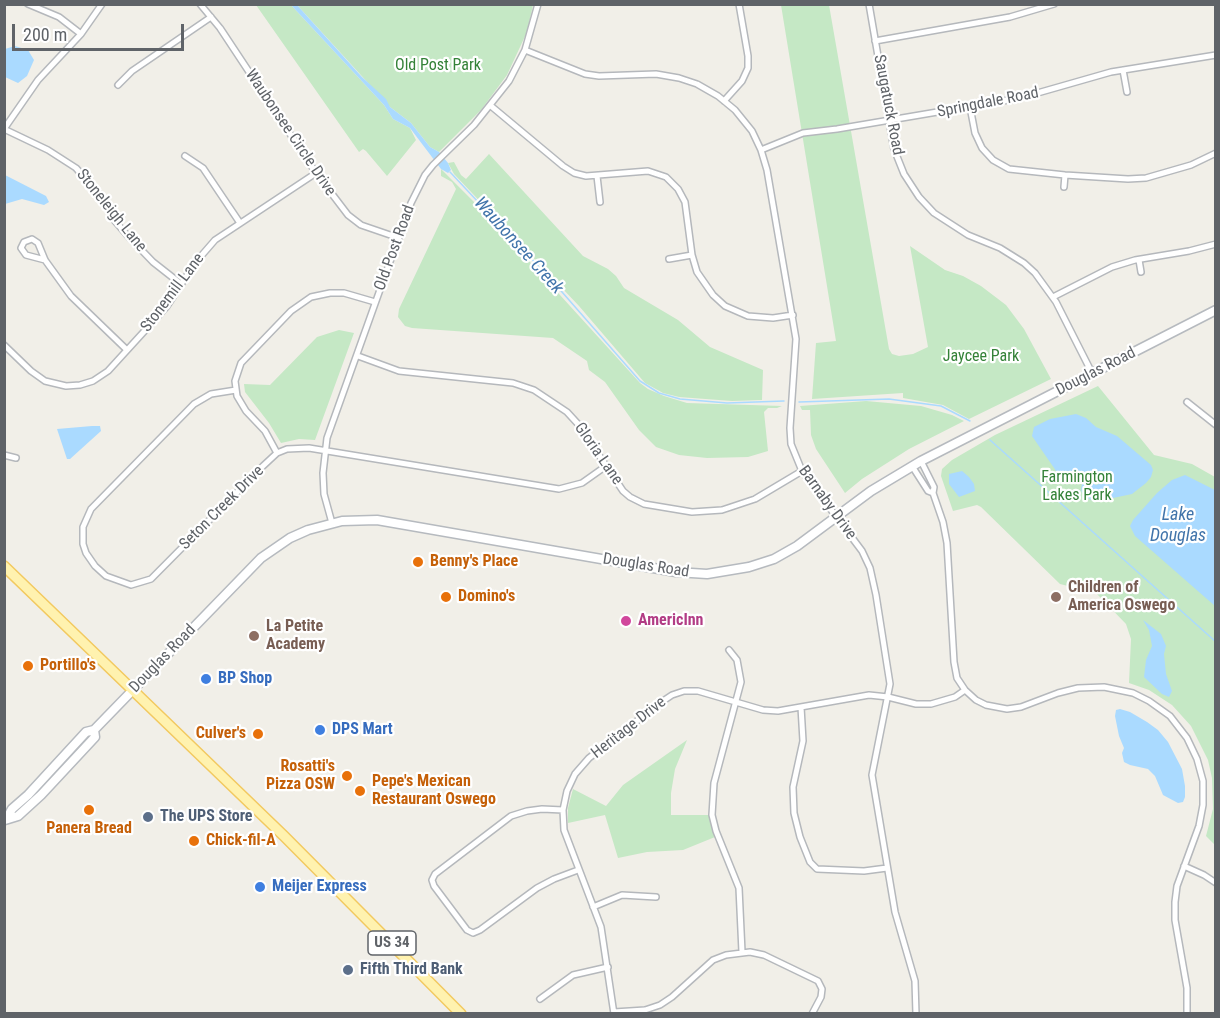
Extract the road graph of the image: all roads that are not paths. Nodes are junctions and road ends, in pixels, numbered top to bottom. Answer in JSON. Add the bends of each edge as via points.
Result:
{"nodes":[{"id":1,"x":28,"y":4,"type":"edge"},
{"id":2,"x":102,"y":4,"type":"edge"},
{"id":3,"x":200,"y":4,"type":"edge"},
{"id":4,"x":538,"y":4,"type":"edge"},
{"id":5,"x":739,"y":4,"type":"edge"},
{"id":6,"x":869,"y":4,"type":"edge"},
{"id":7,"x":1054,"y":4,"type":"edge"},
{"id":8,"x":211,"y":17,"type":"junction"},
{"id":9,"x":81,"y":34,"type":"junction"},
{"id":10,"x":875,"y":41,"type":"junction"},
{"id":11,"x":525,"y":50,"type":"junction"},
{"id":12,"x":1215,"y":55,"type":"edge"},
{"id":13,"x":1123,"y":70,"type":"junction"},
{"id":14,"x":118,"y":85,"type":"dead end"},
{"id":15,"x":1127,"y":92,"type":"dead end"},
{"id":16,"x":724,"y":101,"type":"junction"},
{"id":17,"x":492,"y":106,"type":"junction"},
{"id":18,"x":970,"y":107,"type":"junction"},
{"id":19,"x":888,"y":120,"type":"junction"},
{"id":20,"x":5,"y":129,"type":"edge"},
{"id":21,"x":761,"y":150,"type":"junction"},
{"id":22,"x":1215,"y":153,"type":"edge"},
{"id":23,"x":185,"y":156,"type":"dead end"},
{"id":24,"x":316,"y":173,"type":"junction"},
{"id":25,"x":1065,"y":175,"type":"junction"},
{"id":26,"x":597,"y":176,"type":"junction"},
{"id":27,"x":1064,"y":187,"type":"dead end"},
{"id":28,"x":600,"y":202,"type":"dead end"},
{"id":29,"x":240,"y":223,"type":"junction"},
{"id":30,"x":399,"y":238,"type":"junction"},
{"id":31,"x":1215,"y":244,"type":"edge"},
{"id":32,"x":692,"y":255,"type":"junction"},
{"id":33,"x":669,"y":259,"type":"dead end"},
{"id":34,"x":45,"y":260,"type":"junction"},
{"id":35,"x":1139,"y":260,"type":"junction"},
{"id":36,"x":1142,"y":272,"type":"dead end"},
{"id":37,"x":181,"y":284,"type":"junction"},
{"id":38,"x":1053,"y":297,"type":"junction"},
{"id":39,"x":375,"y":302,"type":"junction"},
{"id":40,"x":1215,"y":310,"type":"edge"},
{"id":41,"x":793,"y":315,"type":"junction"},
{"id":42,"x":4,"y":345,"type":"edge"},
{"id":43,"x":127,"y":350,"type":"junction"},
{"id":44,"x":357,"y":356,"type":"junction"},
{"id":45,"x":1092,"y":373,"type":"junction"},
{"id":46,"x":236,"y":390,"type":"junction"},
{"id":47,"x":1187,"y":402,"type":"dead end"},
{"id":48,"x":1215,"y":425,"type":"edge"},
{"id":49,"x":325,"y":451,"type":"junction"},
{"id":50,"x":278,"y":453,"type":"junction"},
{"id":51,"x":4,"y":455,"type":"edge"},
{"id":52,"x":16,"y":458,"type":"dead end"},
{"id":53,"x":921,"y":461,"type":"junction"},
{"id":54,"x":606,"y":466,"type":"junction"},
{"id":55,"x":912,"y":466,"type":"junction"},
{"id":56,"x":802,"y":471,"type":"junction"},
{"id":57,"x":933,"y":493,"type":"junction"},
{"id":58,"x":836,"y":517,"type":"junction"},
{"id":59,"x":332,"y":523,"type":"junction"},
{"id":60,"x":4,"y":566,"type":"edge"},
{"id":61,"x":729,"y":650,"type":"dead end"},
{"id":62,"x":133,"y":690,"type":"junction"},
{"id":63,"x":965,"y":690,"type":"junction"},
{"id":64,"x":888,"y":697,"type":"junction"},
{"id":65,"x":737,"y":702,"type":"junction"},
{"id":66,"x":801,"y":707,"type":"junction"},
{"id":67,"x":563,"y":810,"type":"junction"},
{"id":68,"x":6,"y":819,"type":"edge"},
{"id":69,"x":1184,"y":866,"type":"junction"},
{"id":70,"x":887,"y":868,"type":"junction"},
{"id":71,"x":578,"y":870,"type":"junction"},
{"id":72,"x":1215,"y":883,"type":"edge"},
{"id":73,"x":656,"y":897,"type":"dead end"},
{"id":74,"x":593,"y":907,"type":"junction"},
{"id":75,"x":742,"y":952,"type":"junction"},
{"id":76,"x":608,"y":967,"type":"junction"},
{"id":77,"x":540,"y":999,"type":"dead end"},
{"id":78,"x":614,"y":1013,"type":"edge"},
{"id":79,"x":461,"y":1014,"type":"edge"},
{"id":80,"x":812,"y":1014,"type":"edge"},
{"id":81,"x":916,"y":1014,"type":"edge"},
{"id":82,"x":1187,"y":1014,"type":"edge"}],
"edges":[{"from":1,"to":9,"type":"street","via":[[59,17]]},
{"from":2,"to":9,"type":"street"},
{"from":3,"to":8,"type":"street","name":"Waubonsee Circle Drive"},
{"from":4,"to":11,"type":"street","name":"Old Post Road"},
{"from":5,"to":16,"type":"street","via":[[748,68]]},
{"from":6,"to":10,"type":"street","name":"Saugatuck Road"},
{"from":7,"to":10,"type":"street","via":[[1001,19]]},
{"from":8,"to":14,"type":"street","via":[[132,71]]},
{"from":8,"to":24,"type":"street","name":"Waubonsee Circle Drive"},
{"from":9,"to":20,"type":"street","via":[[38,80]]},
{"from":10,"to":19,"type":"street","name":"Saugatuck Road"},
{"from":11,"to":16,"type":"street","name":"Barnaby Drive","via":[[592,76],[648,74],[679,78]]},
{"from":11,"to":17,"type":"street","name":"Old Post Road"},
{"from":12,"to":13,"type":"street","name":"Springdale Road"},
{"from":13,"to":15,"type":"street"},
{"from":13,"to":18,"type":"street","name":"Springdale Road","via":[[1030,96]]},
{"from":16,"to":21,"type":"street","name":"Barnaby Drive","via":[[740,115]]},
{"from":17,"to":26,"type":"street","via":[[563,166],[581,175]]},
{"from":17,"to":30,"type":"street","name":"Old Post Road","via":[[433,165],[418,186]]},
{"from":18,"to":19,"type":"street","name":"Springdale Road"},
{"from":18,"to":25,"type":"street","via":[[975,133],[993,160],[1009,169]]},
{"from":19,"to":21,"type":"street","name":"Springdale Road","via":[[803,133]]},
{"from":19,"to":38,"type":"street","name":"Saugatuck Road","via":[[904,174],[919,197],[952,226],[1024,263]]},
{"from":20,"to":37,"type":"street","name":"Stoneleigh Lane","via":[[76,168],[127,235]]},
{"from":21,"to":41,"type":"street","name":"Barnaby Drive"},
{"from":22,"to":25,"type":"street","via":[[1191,165],[1146,178]]},
{"from":23,"to":29,"type":"street","via":[[203,168]]},
{"from":24,"to":29,"type":"street","name":"Stonemill Lane"},
{"from":24,"to":30,"type":"street","name":"Waubonsee Circle Drive","via":[[353,220]]},
{"from":25,"to":27,"type":"street"},
{"from":26,"to":28,"type":"street"},
{"from":26,"to":32,"type":"street","via":[[648,171],[673,183],[685,202]]},
{"from":29,"to":37,"type":"street","name":"Stonemill Lane","via":[[215,240]]},
{"from":30,"to":39,"type":"street","name":"Old Post Road"},
{"from":31,"to":35,"type":"street"},
{"from":32,"to":33,"type":"street"},
{"from":32,"to":41,"type":"street","via":[[702,280],[725,306],[758,318]]},
{"from":34,"to":34,"type":"street","via":[[35,240],[27,239],[21,248],[26,255]]},
{"from":34,"to":43,"type":"street","via":[[71,296]]},
{"from":35,"to":36,"type":"street"},
{"from":35,"to":38,"type":"street","via":[[1112,267]]},
{"from":37,"to":43,"type":"street","name":"Stonemill Lane","via":[[167,306]]},
{"from":38,"to":45,"type":"street","name":"Saugatuck Road"},
{"from":39,"to":44,"type":"street","name":"Old Post Road"},
{"from":39,"to":46,"type":"street","via":[[351,294],[311,297],[241,363]]},
{"from":40,"to":45,"type":"street","name":"Douglas Road"},
{"from":41,"to":56,"type":"street","name":"Barnaby Drive","via":[[796,339],[791,444]]},
{"from":42,"to":43,"type":"street","name":"Stonemill Lane","via":[[38,377],[66,387],[93,381]]},
{"from":44,"to":49,"type":"street","name":"Old Post Road"},
{"from":44,"to":54,"type":"street","name":"Gloria Lane","via":[[399,371],[511,383],[534,390],[567,412]]},
{"from":45,"to":53,"type":"street","name":"Douglas Road"},
{"from":46,"to":50,"type":"street","via":[[240,403]]},
{"from":46,"to":50,"type":"street","name":"Seton Creek Drive","via":[[211,394],[194,404],[91,509],[83,527],[86,553],[95,566],[115,581],[131,585],[151,579]]},
{"from":47,"to":48,"type":"street"},
{"from":49,"to":50,"type":"street","name":"Seton Creek Drive","via":[[299,447]]},
{"from":49,"to":54,"type":"street","name":"Seton Creek Drive","via":[[559,489],[582,483]]},
{"from":49,"to":59,"type":"street","name":"Old Post Road","via":[[324,494]]},
{"from":51,"to":52,"type":"street"},
{"from":53,"to":55,"type":"street","name":"Douglas Road"},
{"from":53,"to":57,"type":"street"},
{"from":54,"to":56,"type":"street","name":"Gloria Lane","via":[[623,490],[638,501],[698,513],[739,506]]},
{"from":55,"to":57,"type":"street"},
{"from":55,"to":58,"type":"street","name":"Douglas Road"},
{"from":56,"to":58,"type":"street","name":"Barnaby Drive"},
{"from":57,"to":63,"type":"street","via":[[947,543],[954,662],[957,678]]},
{"from":58,"to":59,"type":"street","name":"Douglas Road","via":[[774,559],[706,574],[387,521]]},
{"from":58,"to":64,"type":"street","name":"Barnaby Drive","via":[[862,551],[873,579],[889,673]]},
{"from":59,"to":62,"type":"street","name":"Douglas Road","via":[[299,533],[261,558]]},
{"from":60,"to":62,"type":"main road","number":"US 34"},
{"from":61,"to":65,"type":"street","via":[[741,670]]},
{"from":62,"to":68,"type":"street","name":"Douglas Road","via":[[94,730],[86,732]]},
{"from":62,"to":79,"type":"main road","number":"US 34"},
{"from":63,"to":64,"type":"street","name":"Heritage Drive","via":[[931,704]]},
{"from":63,"to":69,"type":"street","via":[[987,705],[1007,709],[1069,690],[1104,687],[1133,693],[1170,716],[1187,738],[1203,781],[1199,826]]},
{"from":64,"to":66,"type":"street","name":"Heritage Drive","via":[[869,695]]},
{"from":64,"to":70,"type":"street","name":"Barnaby Drive","via":[[872,775]]},
{"from":65,"to":66,"type":"street","name":"Heritage Drive","via":[[763,710]]},
{"from":65,"to":67,"type":"street","name":"Heritage Drive","via":[[691,691],[672,695],[589,758],[572,778]]},
{"from":65,"to":75,"type":"street","via":[[714,783],[712,815],[739,888]]},
{"from":66,"to":70,"type":"street","via":[[803,741],[793,787],[794,813],[810,862],[817,869]]},
{"from":67,"to":71,"type":"street","name":"Heritage Drive","via":[[564,830]]},
{"from":67,"to":71,"type":"street","via":[[542,809],[511,816],[432,880],[473,933],[537,888]]},
{"from":69,"to":72,"type":"street"},
{"from":69,"to":82,"type":"street","via":[[1177,886],[1175,920],[1184,964]]},
{"from":70,"to":81,"type":"street","name":"Barnaby Drive","via":[[896,918],[915,981]]},
{"from":71,"to":74,"type":"street","name":"Heritage Drive"},
{"from":73,"to":74,"type":"street","via":[[622,895]]},
{"from":74,"to":76,"type":"street","name":"Heritage Drive"},
{"from":75,"to":78,"type":"street","via":[[713,960],[660,1005]]},
{"from":75,"to":80,"type":"street","via":[[764,955],[818,981],[821,997]]},
{"from":76,"to":77,"type":"street","via":[[573,975]]},
{"from":76,"to":78,"type":"street","name":"Heritage Drive"}]}
